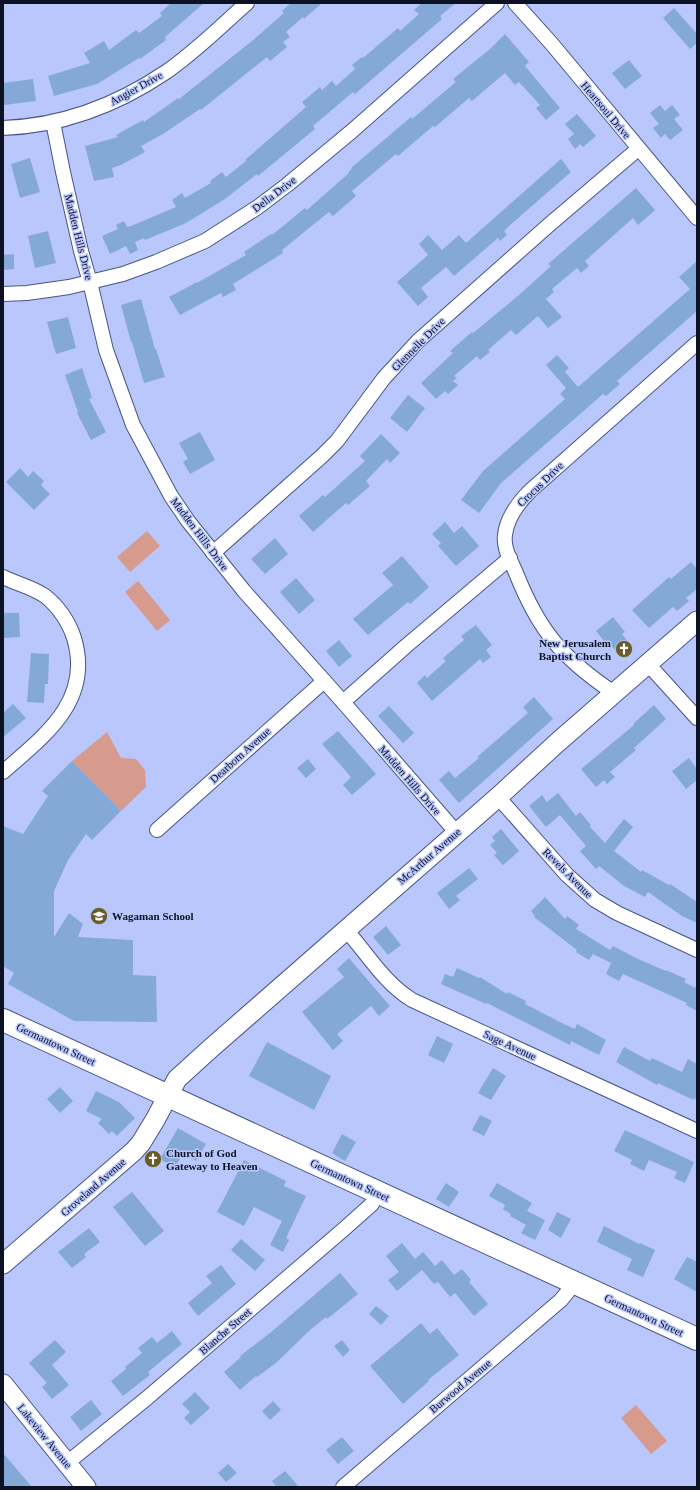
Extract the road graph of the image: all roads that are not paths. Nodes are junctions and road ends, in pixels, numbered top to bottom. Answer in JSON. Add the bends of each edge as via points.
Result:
{"nodes":[{"id":1,"x":248,"y":3,"type":"edge"},
{"id":2,"x":497,"y":3,"type":"edge"},
{"id":3,"x":515,"y":3,"type":"edge"},
{"id":4,"x":53,"y":122,"type":"junction"},
{"id":5,"x":3,"y":128,"type":"edge"},
{"id":6,"x":638,"y":149,"type":"junction"},
{"id":7,"x":697,"y":218,"type":"edge"},
{"id":8,"x":90,"y":282,"type":"junction"},
{"id":9,"x":3,"y":294,"type":"edge"},
{"id":10,"x":697,"y":343,"type":"edge"},
{"id":11,"x":213,"y":553,"type":"junction"},
{"id":12,"x":510,"y":558,"type":"junction"},
{"id":13,"x":3,"y":578,"type":"edge"},
{"id":14,"x":697,"y":621,"type":"edge"},
{"id":15,"x":648,"y":664,"type":"junction"},
{"id":16,"x":324,"y":681,"type":"junction"},
{"id":17,"x":614,"y":693,"type":"junction"},
{"id":18,"x":343,"y":702,"type":"junction"},
{"id":19,"x":697,"y":718,"type":"edge"},
{"id":20,"x":3,"y":772,"type":"edge"},
{"id":21,"x":498,"y":797,"type":"junction"},
{"id":22,"x":156,"y":830,"type":"dead end"},
{"id":23,"x":456,"y":832,"type":"junction"},
{"id":24,"x":346,"y":930,"type":"junction"},
{"id":25,"x":697,"y":950,"type":"edge"},
{"id":26,"x":4,"y":1022,"type":"edge"},
{"id":27,"x":167,"y":1096,"type":"junction"},
{"id":28,"x":697,"y":1131,"type":"edge"},
{"id":29,"x":377,"y":1192,"type":"junction"},
{"id":30,"x":3,"y":1264,"type":"edge"},
{"id":31,"x":573,"y":1282,"type":"junction"},
{"id":32,"x":697,"y":1339,"type":"edge"},
{"id":33,"x":3,"y":1384,"type":"edge"},
{"id":34,"x":67,"y":1463,"type":"junction"},
{"id":35,"x":86,"y":1487,"type":"edge"},
{"id":36,"x":343,"y":1487,"type":"edge"}],
"edges":[{"from":1,"to":4,"type":"street","name":"Angier Drive","via":[[165,72],[113,102]]},
{"from":2,"to":8,"type":"street","name":"Della Drive","via":[[352,131],[258,207],[193,247],[123,274]]},
{"from":3,"to":6,"type":"street","name":"Heartsoul Drive"},
{"from":4,"to":5,"type":"street","name":"Angier Drive"},
{"from":4,"to":8,"type":"street","name":"Madden Hills Drive"},
{"from":6,"to":7,"type":"street","name":"Heartsoul Drive"},
{"from":6,"to":11,"type":"street","name":"Glennelle Drive","via":[[418,340],[384,378],[337,441]]},
{"from":8,"to":9,"type":"street","name":"Della Drive","via":[[27,293]]},
{"from":8,"to":11,"type":"street","name":"Madden Hills Drive","via":[[106,350],[134,425],[171,496]]},
{"from":10,"to":12,"type":"street","name":"Crocus Drive","via":[[517,504],[508,521],[505,535]]},
{"from":11,"to":16,"type":"street","name":"Madden Hills Drive"},
{"from":12,"to":17,"type":"street","name":"Crocus Drive","via":[[532,609],[549,636],[579,668]]},
{"from":12,"to":18,"type":"street"},
{"from":13,"to":20,"type":"street","via":[[37,591],[58,608],[69,625],[76,646],[78,673],[66,708],[53,726]]},
{"from":14,"to":15,"type":"street","name":"McArthur Avenue"},
{"from":15,"to":17,"type":"street","name":"McArthur Avenue"},
{"from":15,"to":19,"type":"street"},
{"from":16,"to":18,"type":"street","name":"Madden Hills Drive"},
{"from":16,"to":22,"type":"street","name":"Dearborn Avenue"},
{"from":17,"to":21,"type":"street","name":"McArthur Avenue"},
{"from":18,"to":23,"type":"street","name":"Madden Hills Drive"},
{"from":21,"to":23,"type":"street","name":"McArthur Avenue"},
{"from":21,"to":25,"type":"street","name":"Revels Avenue","via":[[567,875],[595,900]]},
{"from":23,"to":24,"type":"street","name":"McArthur Avenue"},
{"from":24,"to":27,"type":"street","name":"McArthur Avenue","via":[[177,1079]]},
{"from":24,"to":28,"type":"street","name":"Sage Avenue","via":[[397,989],[412,1000]]},
{"from":26,"to":27,"type":"main road","name":"Germantown Street"},
{"from":27,"to":29,"type":"main road","name":"Germantown Street"},
{"from":27,"to":30,"type":"street","name":"Groveland Avenue","via":[[156,1120],[134,1151]]},
{"from":29,"to":31,"type":"main road","name":"Germantown Street"},
{"from":29,"to":34,"type":"street","name":"Blanche Street","via":[[372,1204],[344,1229]]},
{"from":31,"to":32,"type":"main road","name":"Germantown Street"},
{"from":31,"to":36,"type":"street","name":"Burwood Avenue","via":[[565,1294],[544,1314]]},
{"from":33,"to":34,"type":"street","name":"Lakeview Avenue"},
{"from":34,"to":35,"type":"street","name":"Lakeview Avenue"}]}
